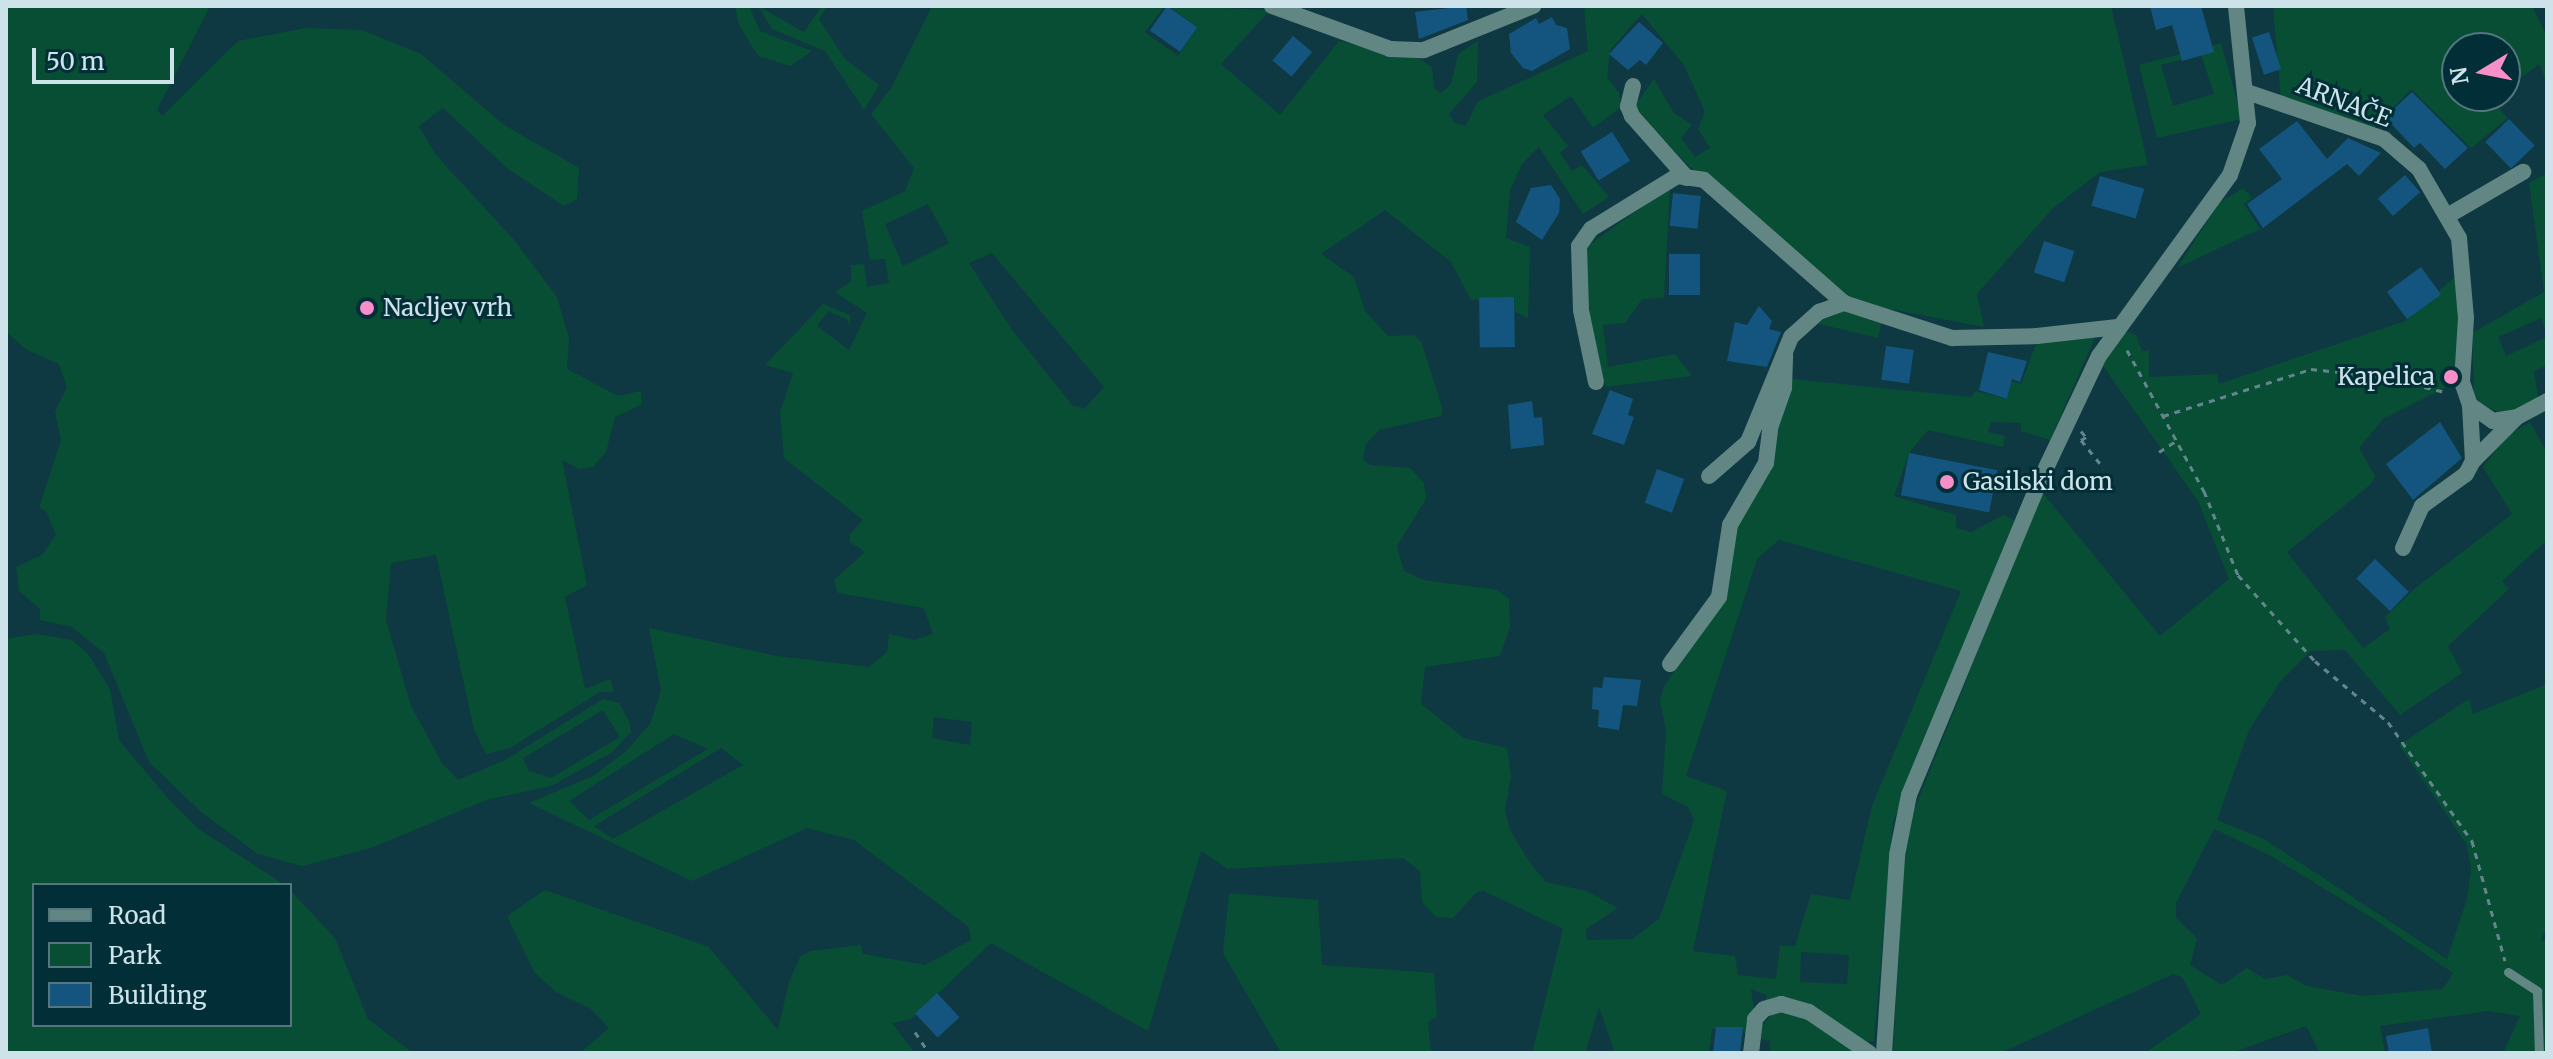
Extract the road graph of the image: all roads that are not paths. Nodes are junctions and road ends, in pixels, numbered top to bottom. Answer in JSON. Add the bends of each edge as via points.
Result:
{"nodes":[{"id":1,"x":1272,"y":6,"type":"edge"},
{"id":2,"x":1533,"y":6,"type":"edge"},
{"id":3,"x":2236,"y":6,"type":"edge"},
{"id":4,"x":1633,"y":86,"type":"dead end"},
{"id":5,"x":2247,"y":92,"type":"junction"},
{"id":6,"x":2523,"y":172,"type":"dead end"},
{"id":7,"x":1687,"y":178,"type":"junction"},
{"id":8,"x":2449,"y":215,"type":"junction"},
{"id":9,"x":1844,"y":303,"type":"junction"},
{"id":10,"x":2117,"y":327,"type":"junction"},
{"id":11,"x":1785,"y":355,"type":"junction"},
{"id":12,"x":1596,"y":382,"type":"dead end"},
{"id":13,"x":2547,"y":401,"type":"edge"},
{"id":14,"x":2470,"y":405,"type":"junction"},
{"id":15,"x":2517,"y":417,"type":"junction"},
{"id":16,"x":2473,"y":461,"type":"junction"},
{"id":17,"x":1709,"y":476,"type":"dead end"},
{"id":18,"x":2403,"y":548,"type":"dead end"},
{"id":19,"x":1670,"y":664,"type":"dead end"},
{"id":20,"x":2508,"y":972,"type":"road end"},
{"id":21,"x":1751,"y":1053,"type":"edge"},
{"id":22,"x":1869,"y":1053,"type":"edge"},
{"id":23,"x":1884,"y":1053,"type":"edge"},
{"id":24,"x":2539,"y":1053,"type":"edge"}],
"edges":[{"from":1,"to":2,"type":"street","via":[[1390,49],[1424,50]]},
{"from":3,"to":5,"type":"street"},
{"from":4,"to":7,"type":"street","via":[[1628,106],[1632,116]]},
{"from":5,"to":8,"type":"street","name":"ARNAČE","via":[[2384,139],[2419,169]]},
{"from":5,"to":10,"type":"street","via":[[2248,123],[2230,175],[2184,246]]},
{"from":6,"to":8,"type":"street"},
{"from":7,"to":9,"type":"street","via":[[1704,180]]},
{"from":7,"to":12,"type":"street","via":[[1677,176],[1591,229],[1579,246],[1581,310]]},
{"from":8,"to":14,"type":"street","name":"ARNAČE","via":[[2465,268],[2462,382]]},
{"from":9,"to":10,"type":"street","via":[[1952,338]]},
{"from":9,"to":11,"type":"street","via":[[1819,312],[1791,337]]},
{"from":10,"to":23,"type":"street","via":[[2069,415],[1909,795],[1897,855]]},
{"from":11,"to":17,"type":"street","via":[[1748,442]]},
{"from":11,"to":19,"type":"street","via":[[1784,388],[1770,428],[1766,463],[1730,525],[1719,597]]},
{"from":13,"to":15,"type":"street"},
{"from":14,"to":15,"type":"street","via":[[2493,421]]},
{"from":14,"to":16,"type":"street","name":"ARNAČE"},
{"from":15,"to":16,"type":"street"},
{"from":16,"to":18,"type":"street","via":[[2466,474],[2422,506]]},
{"from":20,"to":24,"type":"lane","via":[[2537,991]]},
{"from":21,"to":22,"type":"street","via":[[1755,1019],[1764,1009],[1781,1004],[1809,1012]]}]}
